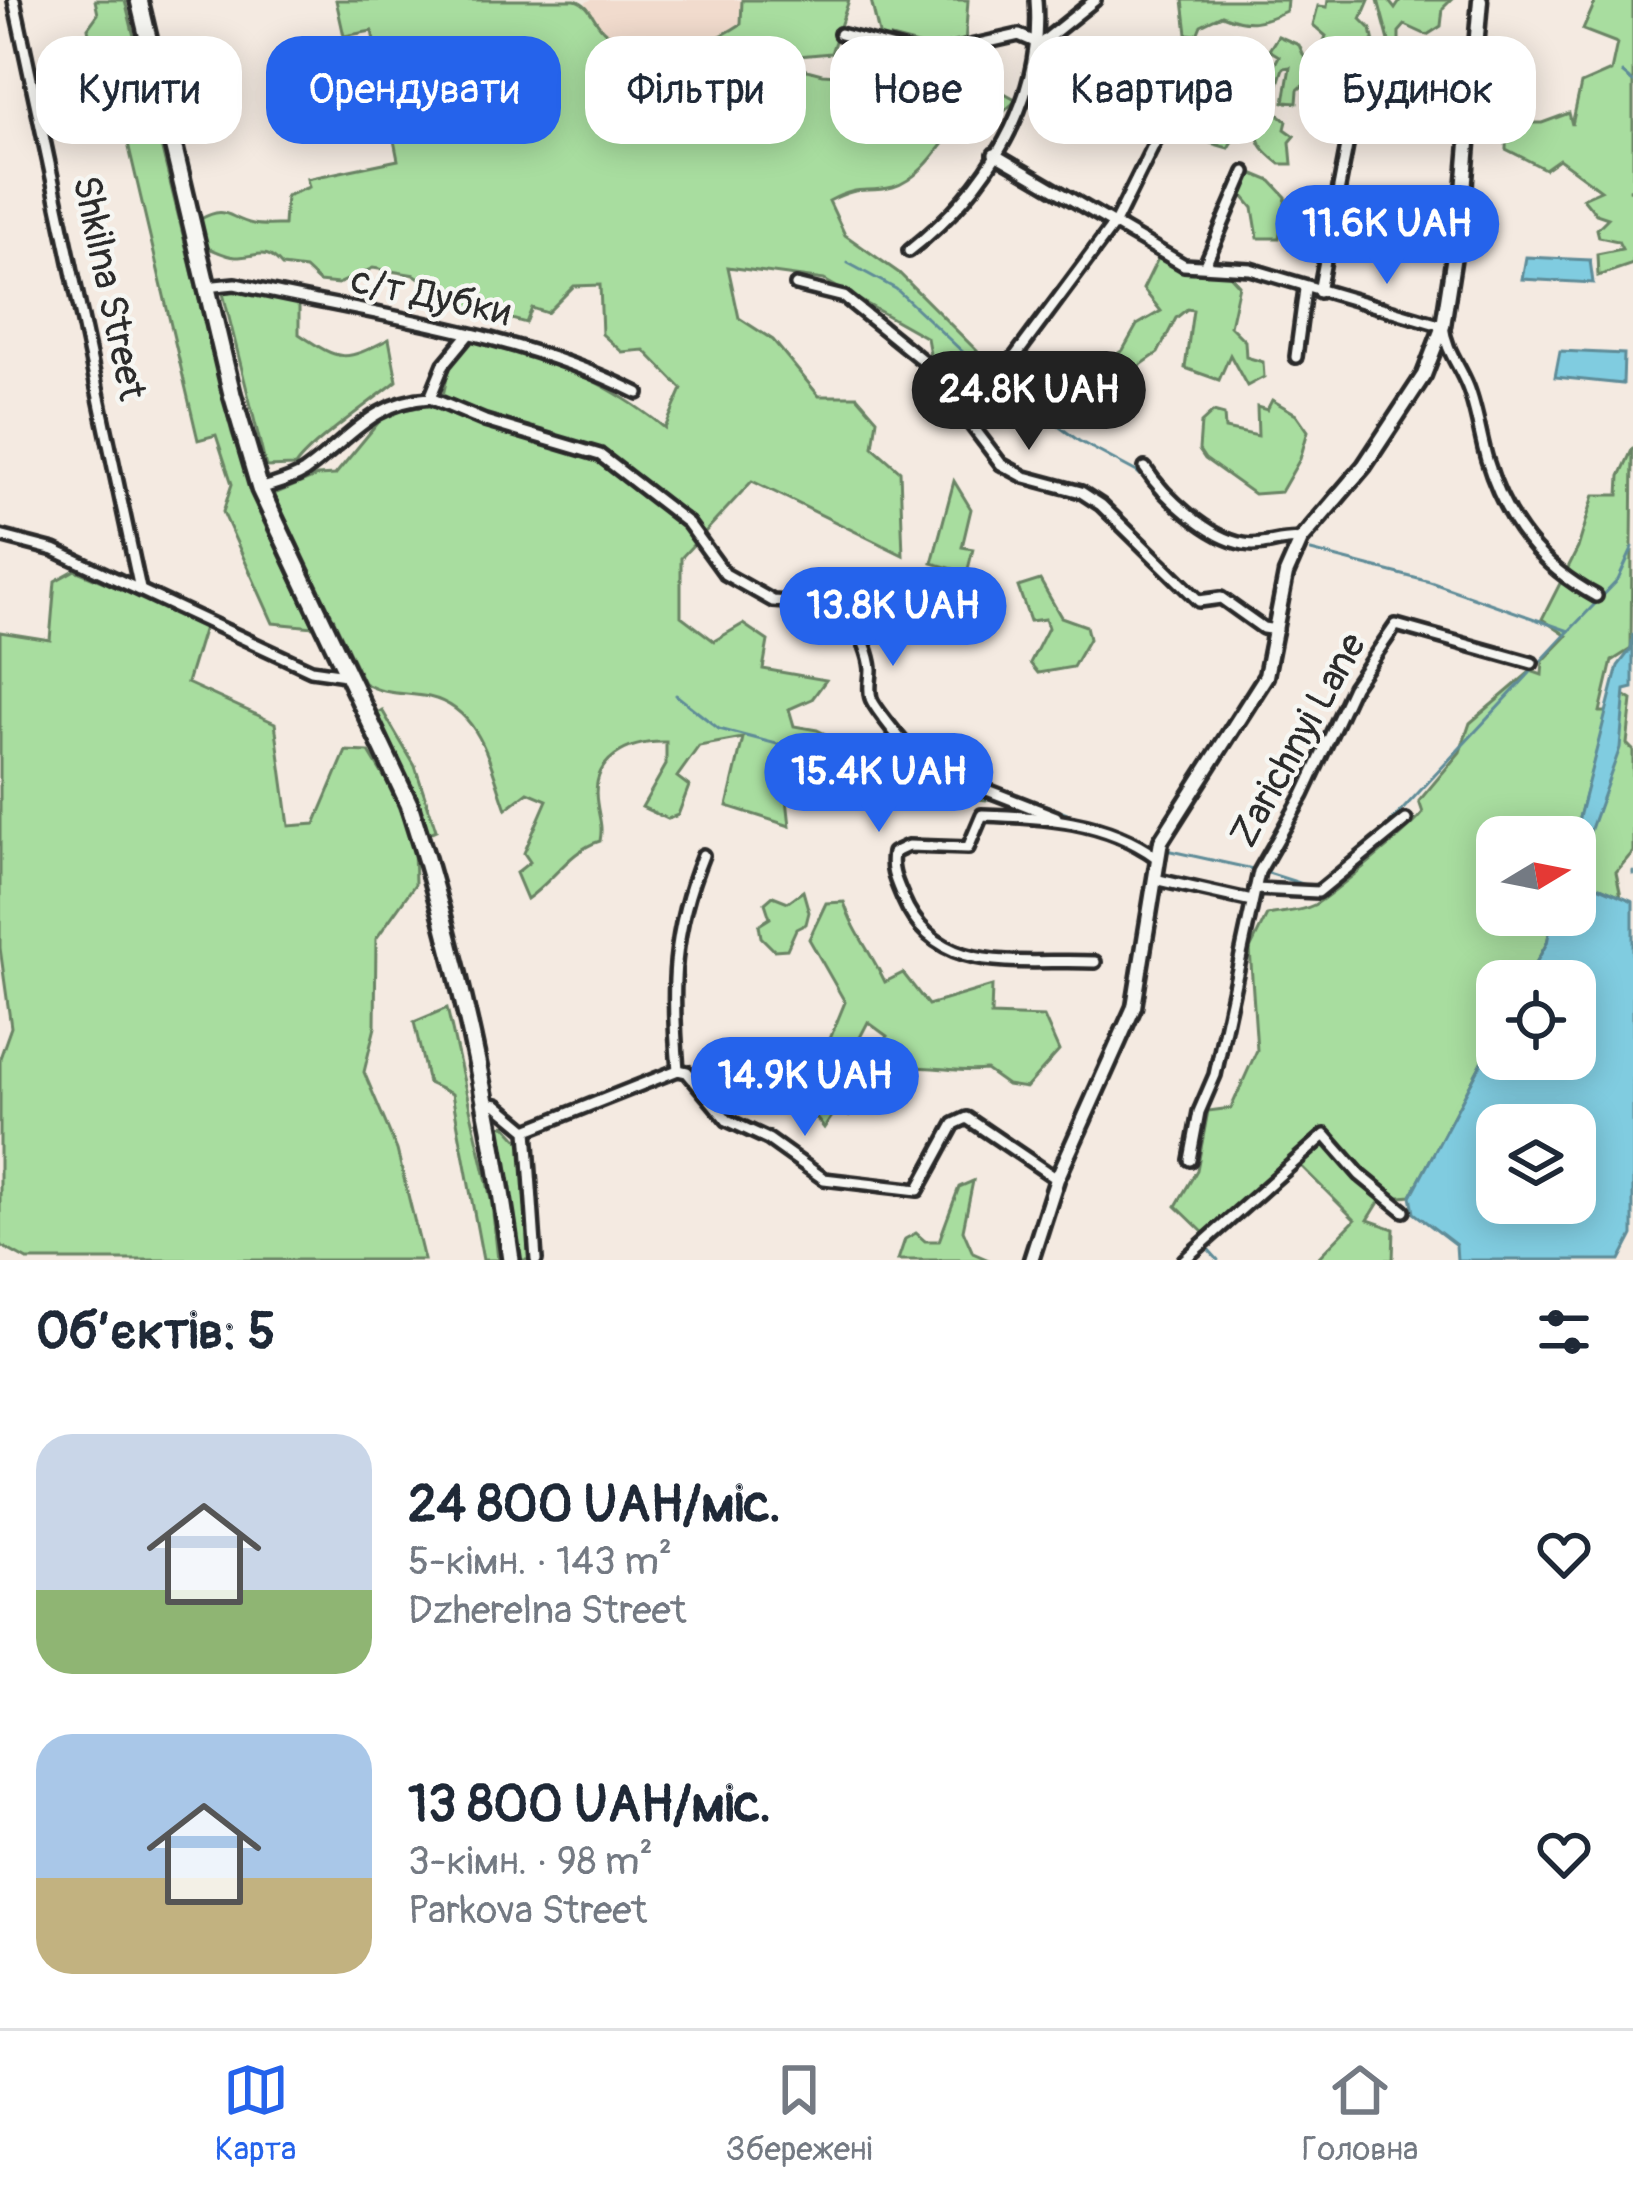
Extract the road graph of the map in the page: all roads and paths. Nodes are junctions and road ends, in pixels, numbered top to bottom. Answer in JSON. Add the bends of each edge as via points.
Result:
{"nodes":[{"id":1,"x":14,"y":0,"type":"edge"},
{"id":2,"x":139,"y":0,"type":"edge"},
{"id":3,"x":1036,"y":0,"type":"edge"},
{"id":4,"x":1095,"y":0,"type":"edge"},
{"id":5,"x":1480,"y":0,"type":"edge"},
{"id":6,"x":840,"y":34,"type":"dead end"},
{"id":7,"x":1039,"y":36,"type":"edge"},
{"id":8,"x":1050,"y":36,"type":"edge"},
{"id":9,"x":1028,"y":39,"type":"edge"},
{"id":10,"x":1028,"y":90,"type":"edge"},
{"id":11,"x":1154,"y":144,"type":"edge"},
{"id":12,"x":1347,"y":144,"type":"edge"},
{"id":13,"x":994,"y":154,"type":"junction"},
{"id":14,"x":1246,"y":172,"type":"dead end"},
{"id":15,"x":1116,"y":220,"type":"junction"},
{"id":16,"x":909,"y":251,"type":"dead end"},
{"id":17,"x":1205,"y":265,"type":"junction"},
{"id":18,"x":796,"y":285,"type":"dead end"},
{"id":19,"x":205,"y":286,"type":"junction"},
{"id":20,"x":1305,"y":289,"type":"junction"},
{"id":21,"x":1319,"y":292,"type":"junction"},
{"id":22,"x":1443,"y":326,"type":"junction"},
{"id":23,"x":469,"y":334,"type":"junction"},
{"id":24,"x":1296,"y":358,"type":"dead end"},
{"id":25,"x":1005,"y":370,"type":"dead end"},
{"id":26,"x":638,"y":393,"type":"dead end"},
{"id":27,"x":430,"y":398,"type":"junction"},
{"id":28,"x":1145,"y":468,"type":"dead end"},
{"id":29,"x":260,"y":489,"type":"junction"},
{"id":30,"x":0,"y":536,"type":"edge"},
{"id":31,"x":1301,"y":540,"type":"junction"},
{"id":32,"x":140,"y":589,"type":"junction"},
{"id":33,"x":1597,"y":596,"type":"dead end"},
{"id":34,"x":1277,"y":630,"type":"junction"},
{"id":35,"x":1532,"y":663,"type":"dead end"},
{"id":36,"x":346,"y":675,"type":"junction"},
{"id":37,"x":1057,"y":818,"type":"junction"},
{"id":38,"x":1406,"y":820,"type":"dead end"},
{"id":39,"x":703,"y":854,"type":"dead end"},
{"id":40,"x":1156,"y":857,"type":"junction"},
{"id":41,"x":1154,"y":880,"type":"junction"},
{"id":42,"x":1255,"y":889,"type":"junction"},
{"id":43,"x":1252,"y":901,"type":"junction"},
{"id":44,"x":1095,"y":962,"type":"dead end"},
{"id":45,"x":678,"y":1070,"type":"junction"},
{"id":46,"x":486,"y":1103,"type":"junction"},
{"id":47,"x":527,"y":1130,"type":"junction"},
{"id":48,"x":1190,"y":1160,"type":"dead end"},
{"id":49,"x":1058,"y":1179,"type":"junction"},
{"id":50,"x":1404,"y":1211,"type":"dead end"},
{"id":51,"x":512,"y":1260,"type":"edge"},
{"id":52,"x":536,"y":1260,"type":"edge"},
{"id":53,"x":1031,"y":1260,"type":"edge"},
{"id":54,"x":1184,"y":1260,"type":"edge"}],
"edges":[{"from":1,"to":32,"type":"street","name":"Shkilna Street"},
{"from":2,"to":19,"type":"main road"},
{"from":3,"to":7,"type":"street"},
{"from":4,"to":8,"type":"street"},
{"from":5,"to":22,"type":"street"},
{"from":6,"to":9,"type":"street","via":[[926,56]]},
{"from":10,"to":13,"type":"street"},
{"from":11,"to":15,"type":"street"},
{"from":12,"to":21,"type":"street"},
{"from":13,"to":15,"type":"street"},
{"from":13,"to":16,"type":"street","via":[[968,194]]},
{"from":14,"to":17,"type":"street"},
{"from":15,"to":17,"type":"street","via":[[1184,266]]},
{"from":15,"to":25,"type":"street"},
{"from":17,"to":20,"type":"street","via":[[1250,269]]},
{"from":18,"to":34,"type":"street","via":[[844,297],[922,360],[1001,464],[1081,492],[1199,601],[1221,598]]},
{"from":19,"to":23,"type":"street","name":"с/т Дубки","via":[[235,284]]},
{"from":19,"to":29,"type":"main road"},
{"from":20,"to":21,"type":"street"},
{"from":20,"to":24,"type":"street"},
{"from":21,"to":22,"type":"street"},
{"from":22,"to":31,"type":"street","via":[[1400,412]]},
{"from":22,"to":33,"type":"street","via":[[1488,466],[1531,548],[1556,575]]},
{"from":23,"to":26,"type":"street","name":"с/т Дубки","via":[[561,356]]},
{"from":23,"to":27,"type":"street"},
{"from":27,"to":29,"type":"street","via":[[376,410],[302,474]]},
{"from":27,"to":37,"type":"street","via":[[600,455],[688,523],[725,574],[772,602],[850,615],[866,647],[870,697],[923,765]]},
{"from":28,"to":31,"type":"street","via":[[1159,488],[1228,539]]},
{"from":29,"to":36,"type":"main road"},
{"from":30,"to":32,"type":"street","via":[[54,550]]},
{"from":31,"to":34,"type":"street"},
{"from":32,"to":36,"type":"street","via":[[311,670]]},
{"from":34,"to":40,"type":"street","via":[[1266,676]]},
{"from":35,"to":42,"type":"street","name":"Zarichnyi Lane","via":[[1396,626],[1353,687]]},
{"from":36,"to":46,"type":"main road","via":[[409,804]]},
{"from":37,"to":40,"type":"street","via":[[1137,843]]},
{"from":37,"to":44,"type":"street","via":[[982,815],[968,848],[908,846],[893,853],[890,868],[908,910],[944,950],[974,960]]},
{"from":38,"to":42,"type":"street","via":[[1318,892]]},
{"from":39,"to":45,"type":"street","via":[[684,902],[671,977]]},
{"from":40,"to":41,"type":"street"},
{"from":41,"to":43,"type":"street"},
{"from":41,"to":49,"type":"street","via":[[1134,1007]]},
{"from":42,"to":43,"type":"street","name":"Zarichnyi Lane"},
{"from":43,"to":48,"type":"street","name":"Zarichnyi Lane"},
{"from":45,"to":47,"type":"street"},
{"from":45,"to":49,"type":"street","via":[[727,1120],[824,1179],[918,1190],[953,1124],[967,1118]]},
{"from":46,"to":47,"type":"street"},
{"from":46,"to":51,"type":"main road"},
{"from":47,"to":52,"type":"street"},
{"from":49,"to":53,"type":"street"},
{"from":50,"to":54,"type":"street","via":[[1325,1135]]}]}
